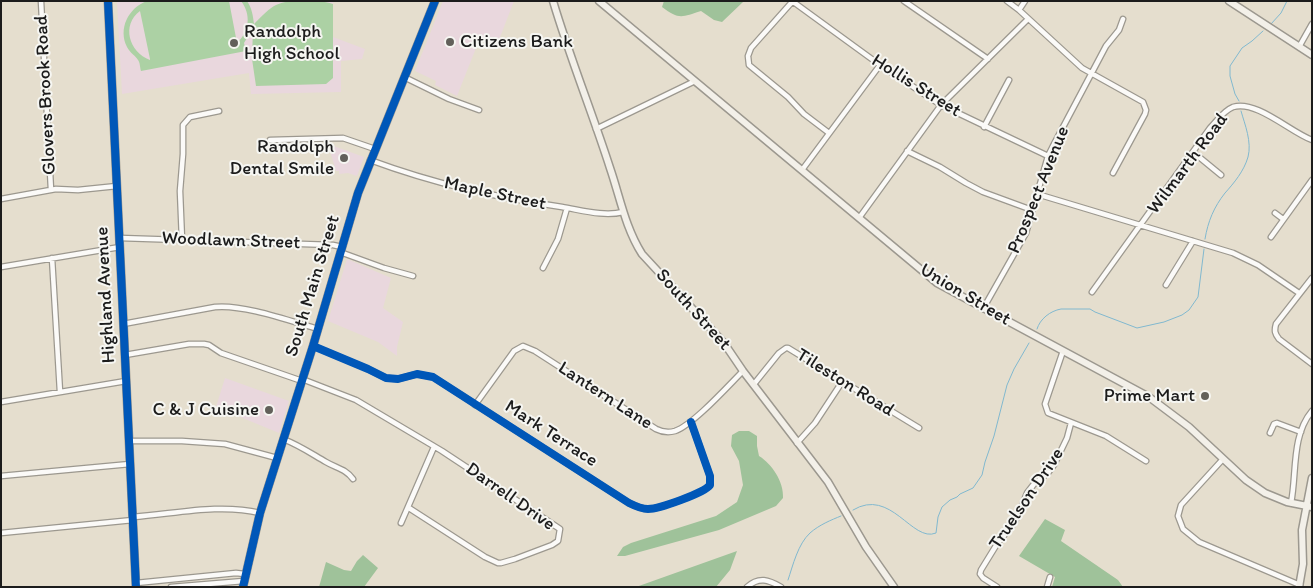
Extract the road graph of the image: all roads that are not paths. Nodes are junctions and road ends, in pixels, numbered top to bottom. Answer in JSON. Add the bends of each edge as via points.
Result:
{"nodes":[{"id":1,"x":41,"y":1,"type":"edge"},
{"id":2,"x":108,"y":1,"type":"edge"},
{"id":3,"x":435,"y":1,"type":"edge"},
{"id":4,"x":553,"y":1,"type":"edge"},
{"id":5,"x":599,"y":1,"type":"edge"},
{"id":6,"x":792,"y":1,"type":"edge"},
{"id":7,"x":904,"y":1,"type":"edge"},
{"id":8,"x":1006,"y":1,"type":"edge"},
{"id":9,"x":1025,"y":1,"type":"edge"},
{"id":10,"x":1229,"y":1,"type":"edge"},
{"id":11,"x":1019,"y":10,"type":"junction"},
{"id":12,"x":1028,"y":19,"type":"junction"},
{"id":13,"x":1123,"y":19,"type":"dead end"},
{"id":14,"x":1312,"y":24,"type":"edge"},
{"id":15,"x":1299,"y":47,"type":"junction"},
{"id":16,"x":1312,"y":55,"type":"edge"},
{"id":17,"x":988,"y":59,"type":"junction"},
{"id":18,"x":880,"y":64,"type":"junction"},
{"id":19,"x":1092,"y":74,"type":"junction"},
{"id":20,"x":404,"y":77,"type":"junction"},
{"id":21,"x":1009,"y":80,"type":"dead end"},
{"id":22,"x":695,"y":81,"type":"junction"},
{"id":23,"x":941,"y":105,"type":"junction"},
{"id":24,"x":479,"y":110,"type":"dead end"},
{"id":25,"x":219,"y":112,"type":"dead end"},
{"id":26,"x":984,"y":127,"type":"junction"},
{"id":27,"x":596,"y":129,"type":"junction"},
{"id":28,"x":829,"y":132,"type":"junction"},
{"id":29,"x":270,"y":140,"type":"dead end"},
{"id":30,"x":1312,"y":140,"type":"edge"},
{"id":31,"x":375,"y":149,"type":"junction"},
{"id":32,"x":907,"y":151,"type":"junction"},
{"id":33,"x":1193,"y":152,"type":"junction"},
{"id":34,"x":1048,"y":156,"type":"junction"},
{"id":35,"x":370,"y":160,"type":"junction"},
{"id":36,"x":802,"y":170,"type":"junction"},
{"id":37,"x":1113,"y":173,"type":"dead end"},
{"id":38,"x":1221,"y":175,"type":"dead end"},
{"id":39,"x":1312,"y":180,"type":"edge"},
{"id":40,"x":117,"y":186,"type":"junction"},
{"id":41,"x":51,"y":190,"type":"junction"},
{"id":42,"x":1037,"y":194,"type":"junction"},
{"id":43,"x":1,"y":199,"type":"edge"},
{"id":44,"x":567,"y":208,"type":"junction"},
{"id":45,"x":1032,"y":210,"type":"junction"},
{"id":46,"x":623,"y":212,"type":"junction"},
{"id":47,"x":1275,"y":213,"type":"dead end"},
{"id":48,"x":859,"y":218,"type":"junction"},
{"id":49,"x":1284,"y":219,"type":"junction"},
{"id":50,"x":1141,"y":225,"type":"junction"},
{"id":51,"x":1271,"y":237,"type":"dead end"},
{"id":52,"x":120,"y":238,"type":"junction"},
{"id":53,"x":182,"y":240,"type":"junction"},
{"id":54,"x":1193,"y":241,"type":"junction"},
{"id":55,"x":120,"y":246,"type":"junction"},
{"id":56,"x":341,"y":249,"type":"junction"},
{"id":57,"x":52,"y":258,"type":"junction"},
{"id":58,"x":1,"y":267,"type":"edge"},
{"id":59,"x":543,"y":268,"type":"dead end"},
{"id":60,"x":413,"y":276,"type":"dead end"},
{"id":61,"x":1312,"y":278,"type":"edge"},
{"id":62,"x":1166,"y":285,"type":"dead end"},
{"id":63,"x":1092,"y":292,"type":"dead end"},
{"id":64,"x":1299,"y":293,"type":"junction"},
{"id":65,"x":983,"y":309,"type":"junction"},
{"id":66,"x":123,"y":324,"type":"junction"},
{"id":67,"x":318,"y":329,"type":"junction"},
{"id":68,"x":313,"y":346,"type":"junction"},
{"id":69,"x":1063,"y":351,"type":"junction"},
{"id":70,"x":125,"y":356,"type":"junction"},
{"id":71,"x":1312,"y":364,"type":"edge"},
{"id":72,"x":743,"y":371,"type":"junction"},
{"id":73,"x":302,"y":380,"type":"junction"},
{"id":74,"x":126,"y":382,"type":"junction"},
{"id":75,"x":842,"y":382,"type":"junction"},
{"id":76,"x":754,"y":384,"type":"junction"},
{"id":77,"x":60,"y":392,"type":"junction"},
{"id":78,"x":1,"y":402,"type":"edge"},
{"id":79,"x":475,"y":405,"type":"junction"},
{"id":80,"x":1312,"y":411,"type":"edge"},
{"id":81,"x":691,"y":422,"type":"junction"},
{"id":82,"x":1071,"y":423,"type":"junction"},
{"id":83,"x":919,"y":428,"type":"dead end"},
{"id":84,"x":1301,"y":432,"type":"junction"},
{"id":85,"x":1270,"y":433,"type":"dead end"},
{"id":86,"x":283,"y":439,"type":"junction"},
{"id":87,"x":129,"y":441,"type":"junction"},
{"id":88,"x":797,"y":442,"type":"junction"},
{"id":89,"x":434,"y":447,"type":"junction"},
{"id":90,"x":277,"y":458,"type":"junction"},
{"id":91,"x":1223,"y":459,"type":"junction"},
{"id":92,"x":1146,"y":461,"type":"dead end"},
{"id":93,"x":130,"y":464,"type":"junction"},
{"id":94,"x":1,"y":476,"type":"edge"},
{"id":95,"x":1312,"y":478,"type":"edge"},
{"id":96,"x":353,"y":479,"type":"dead end"},
{"id":97,"x":1291,"y":504,"type":"junction"},
{"id":98,"x":1309,"y":506,"type":"edge"},
{"id":99,"x":408,"y":508,"type":"junction"},
{"id":100,"x":260,"y":513,"type":"junction"},
{"id":101,"x":133,"y":518,"type":"junction"},
{"id":102,"x":402,"y":523,"type":"dead end"},
{"id":103,"x":1,"y":533,"type":"edge"},
{"id":104,"x":1050,"y":577,"type":"dead end"},
{"id":105,"x":244,"y":580,"type":"edge"},
{"id":106,"x":136,"y":586,"type":"edge"},
{"id":107,"x":1300,"y":586,"type":"edge"},
{"id":108,"x":171,"y":587,"type":"edge"},
{"id":109,"x":748,"y":587,"type":"edge"},
{"id":110,"x":782,"y":587,"type":"edge"},
{"id":111,"x":894,"y":587,"type":"edge"},
{"id":112,"x":997,"y":587,"type":"edge"},
{"id":113,"x":1047,"y":587,"type":"edge"}],
"edges":[{"from":1,"to":41,"type":"street","name":"Glovers Brook Road"},
{"from":2,"to":40,"type":"main road","name":"Highland Avenue"},
{"from":3,"to":20,"type":"main road","name":"South Main Street"},
{"from":4,"to":27,"type":"main road","name":"South Street"},
{"from":5,"to":22,"type":"main road","name":"Union Street"},
{"from":6,"to":18,"type":"street","name":"Hollis Street"},
{"from":6,"to":28,"type":"street","via":[[751,48],[749,65]]},
{"from":7,"to":17,"type":"street"},
{"from":8,"to":11,"type":"street"},
{"from":9,"to":11,"type":"street"},
{"from":10,"to":15,"type":"main road"},
{"from":11,"to":12,"type":"street"},
{"from":12,"to":17,"type":"street"},
{"from":12,"to":19,"type":"street"},
{"from":13,"to":19,"type":"street","name":"Prospect Avenue"},
{"from":14,"to":15,"type":"street"},
{"from":15,"to":16,"type":"main road"},
{"from":17,"to":23,"type":"street"},
{"from":18,"to":23,"type":"street","name":"Hollis Street"},
{"from":18,"to":28,"type":"street"},
{"from":19,"to":34,"type":"street","name":"Prospect Avenue"},
{"from":19,"to":37,"type":"street","via":[[1138,98],[1145,106],[1145,114]]},
{"from":20,"to":24,"type":"street"},
{"from":20,"to":31,"type":"main road","name":"South Main Street"},
{"from":21,"to":26,"type":"street"},
{"from":22,"to":27,"type":"street"},
{"from":22,"to":36,"type":"main road","name":"Union Street"},
{"from":23,"to":26,"type":"street","name":"Hollis Street"},
{"from":23,"to":32,"type":"street"},
{"from":25,"to":53,"type":"street","via":[[190,117],[182,125]]},
{"from":26,"to":34,"type":"street","name":"Hollis Street"},
{"from":27,"to":46,"type":"main road","name":"South Street"},
{"from":28,"to":36,"type":"street"},
{"from":29,"to":31,"type":"street","via":[[343,138]]},
{"from":30,"to":33,"type":"street","name":"Wilmarth Road","via":[[1253,108],[1238,106],[1220,116]]},
{"from":31,"to":35,"type":"main road","name":"South Main Street"},
{"from":32,"to":45,"type":"street","via":[[983,192]]},
{"from":32,"to":48,"type":"street"},
{"from":33,"to":38,"type":"street"},
{"from":33,"to":50,"type":"street","name":"Wilmarth Road"},
{"from":34,"to":42,"type":"street","name":"Prospect Avenue"},
{"from":35,"to":44,"type":"street","name":"Maple Street","via":[[414,176],[482,194]]},
{"from":35,"to":56,"type":"main road","name":"South Main Street"},
{"from":36,"to":48,"type":"main road","name":"Union Street"},
{"from":39,"to":49,"type":"street"},
{"from":40,"to":41,"type":"street"},
{"from":40,"to":52,"type":"main road","name":"Highland Avenue"},
{"from":41,"to":43,"type":"street"},
{"from":42,"to":45,"type":"street","name":"Prospect Avenue"},
{"from":42,"to":50,"type":"street"},
{"from":44,"to":46,"type":"street","name":"Maple Street"},
{"from":44,"to":59,"type":"street","via":[[558,239]]},
{"from":45,"to":65,"type":"street","name":"Prospect Avenue","via":[[1022,242]]},
{"from":46,"to":72,"type":"main road","name":"South Street","via":[[630,234],[642,254],[724,343]]},
{"from":47,"to":49,"type":"street"},
{"from":48,"to":65,"type":"main road","name":"Union Street","via":[[937,283]]},
{"from":49,"to":51,"type":"street"},
{"from":50,"to":54,"type":"street"},
{"from":50,"to":63,"type":"street","name":"Wilmarth Road"},
{"from":52,"to":53,"type":"street","name":"Woodlawn Street"},
{"from":52,"to":55,"type":"main road","name":"Highland Avenue"},
{"from":53,"to":56,"type":"street","name":"Woodlawn Street","via":[[333,245]]},
{"from":54,"to":62,"type":"street"},
{"from":54,"to":64,"type":"street","via":[[1245,258]]},
{"from":55,"to":57,"type":"street"},
{"from":55,"to":66,"type":"main road","name":"Highland Avenue"},
{"from":56,"to":60,"type":"street","name":"Woodlawn Street","via":[[384,268]]},
{"from":56,"to":67,"type":"main road","name":"South Main Street"},
{"from":57,"to":58,"type":"street"},
{"from":57,"to":77,"type":"street"},
{"from":61,"to":64,"type":"street"},
{"from":64,"to":71,"type":"street","via":[[1276,324],[1275,332]]},
{"from":65,"to":69,"type":"main road","name":"Union Street"},
{"from":66,"to":67,"type":"street","via":[[227,306]]},
{"from":66,"to":70,"type":"main road","name":"Highland Avenue"},
{"from":67,"to":68,"type":"main road","name":"South Main Street"},
{"from":68,"to":73,"type":"main road","name":"South Main Street"},
{"from":68,"to":79,"type":"street","name":"Mark Terrace","via":[[386,378],[417,374],[430,376]]},
{"from":69,"to":82,"type":"street","via":[[1044,404],[1048,413]]},
{"from":69,"to":91,"type":"main road","name":"Union Street","via":[[1156,402]]},
{"from":70,"to":73,"type":"street","name":"Darrell Drive","via":[[204,344],[221,353]]},
{"from":70,"to":74,"type":"main road","name":"Highland Avenue"},
{"from":72,"to":76,"type":"main road","name":"South Street"},
{"from":72,"to":81,"type":"street","name":"Lantern Lane"},
{"from":73,"to":86,"type":"main road","name":"South Main Street"},
{"from":73,"to":89,"type":"street","name":"Darrell Drive","via":[[356,400]]},
{"from":74,"to":77,"type":"street"},
{"from":74,"to":87,"type":"main road","name":"Highland Avenue"},
{"from":75,"to":76,"type":"street","name":"Tileston Road","via":[[786,348]]},
{"from":75,"to":83,"type":"street","name":"Tileston Road"},
{"from":75,"to":88,"type":"street","via":[[815,423]]},
{"from":76,"to":88,"type":"main road","name":"South Street"},
{"from":77,"to":78,"type":"street"},
{"from":79,"to":81,"type":"street","name":"Lantern Lane","via":[[514,350],[523,346],[659,430],[673,432]]},
{"from":79,"to":81,"type":"street","name":"Mark Terrace","via":[[629,503],[647,509],[699,493],[710,485],[710,476]]},
{"from":80,"to":84,"type":"street"},
{"from":82,"to":92,"type":"street","via":[[1106,436]]},
{"from":82,"to":112,"type":"street","name":"Truelson Drive","via":[[1054,465],[1026,494],[1015,522],[981,570],[983,578]]},
{"from":84,"to":85,"type":"street","via":[[1277,423]]},
{"from":84,"to":97,"type":"street"},
{"from":86,"to":90,"type":"main road","name":"South Main Street"},
{"from":86,"to":96,"type":"street","via":[[299,445]]},
{"from":87,"to":90,"type":"street","via":[[224,444]]},
{"from":87,"to":93,"type":"main road","name":"Highland Avenue"},
{"from":88,"to":111,"type":"main road","name":"South Street","via":[[828,482]]},
{"from":89,"to":99,"type":"street"},
{"from":89,"to":99,"type":"street","name":"Darrell Drive","via":[[560,529],[558,540],[552,545],[498,563]]},
{"from":90,"to":100,"type":"main road","name":"South Main Street"},
{"from":91,"to":97,"type":"main road","name":"Union Street","via":[[1256,487]]},
{"from":91,"to":107,"type":"street","via":[[1181,505],[1178,516],[1183,529],[1199,542]]},
{"from":93,"to":94,"type":"street"},
{"from":93,"to":101,"type":"main road","name":"Highland Avenue"},
{"from":95,"to":98,"type":"main road"},
{"from":97,"to":98,"type":"main road","name":"Union Street"},
{"from":98,"to":107,"type":"main road","via":[[1302,530],[1304,564]]},
{"from":99,"to":102,"type":"street"},
{"from":100,"to":101,"type":"street","via":[[217,509]]},
{"from":100,"to":105,"type":"main road","name":"South Main Street"},
{"from":101,"to":103,"type":"street"},
{"from":101,"to":106,"type":"main road","name":"Highland Avenue"},
{"from":104,"to":113,"type":"street"},
{"from":105,"to":106,"type":"street"},
{"from":105,"to":108,"type":"street"},
{"from":109,"to":110,"type":"street","via":[[762,579]]}]}
